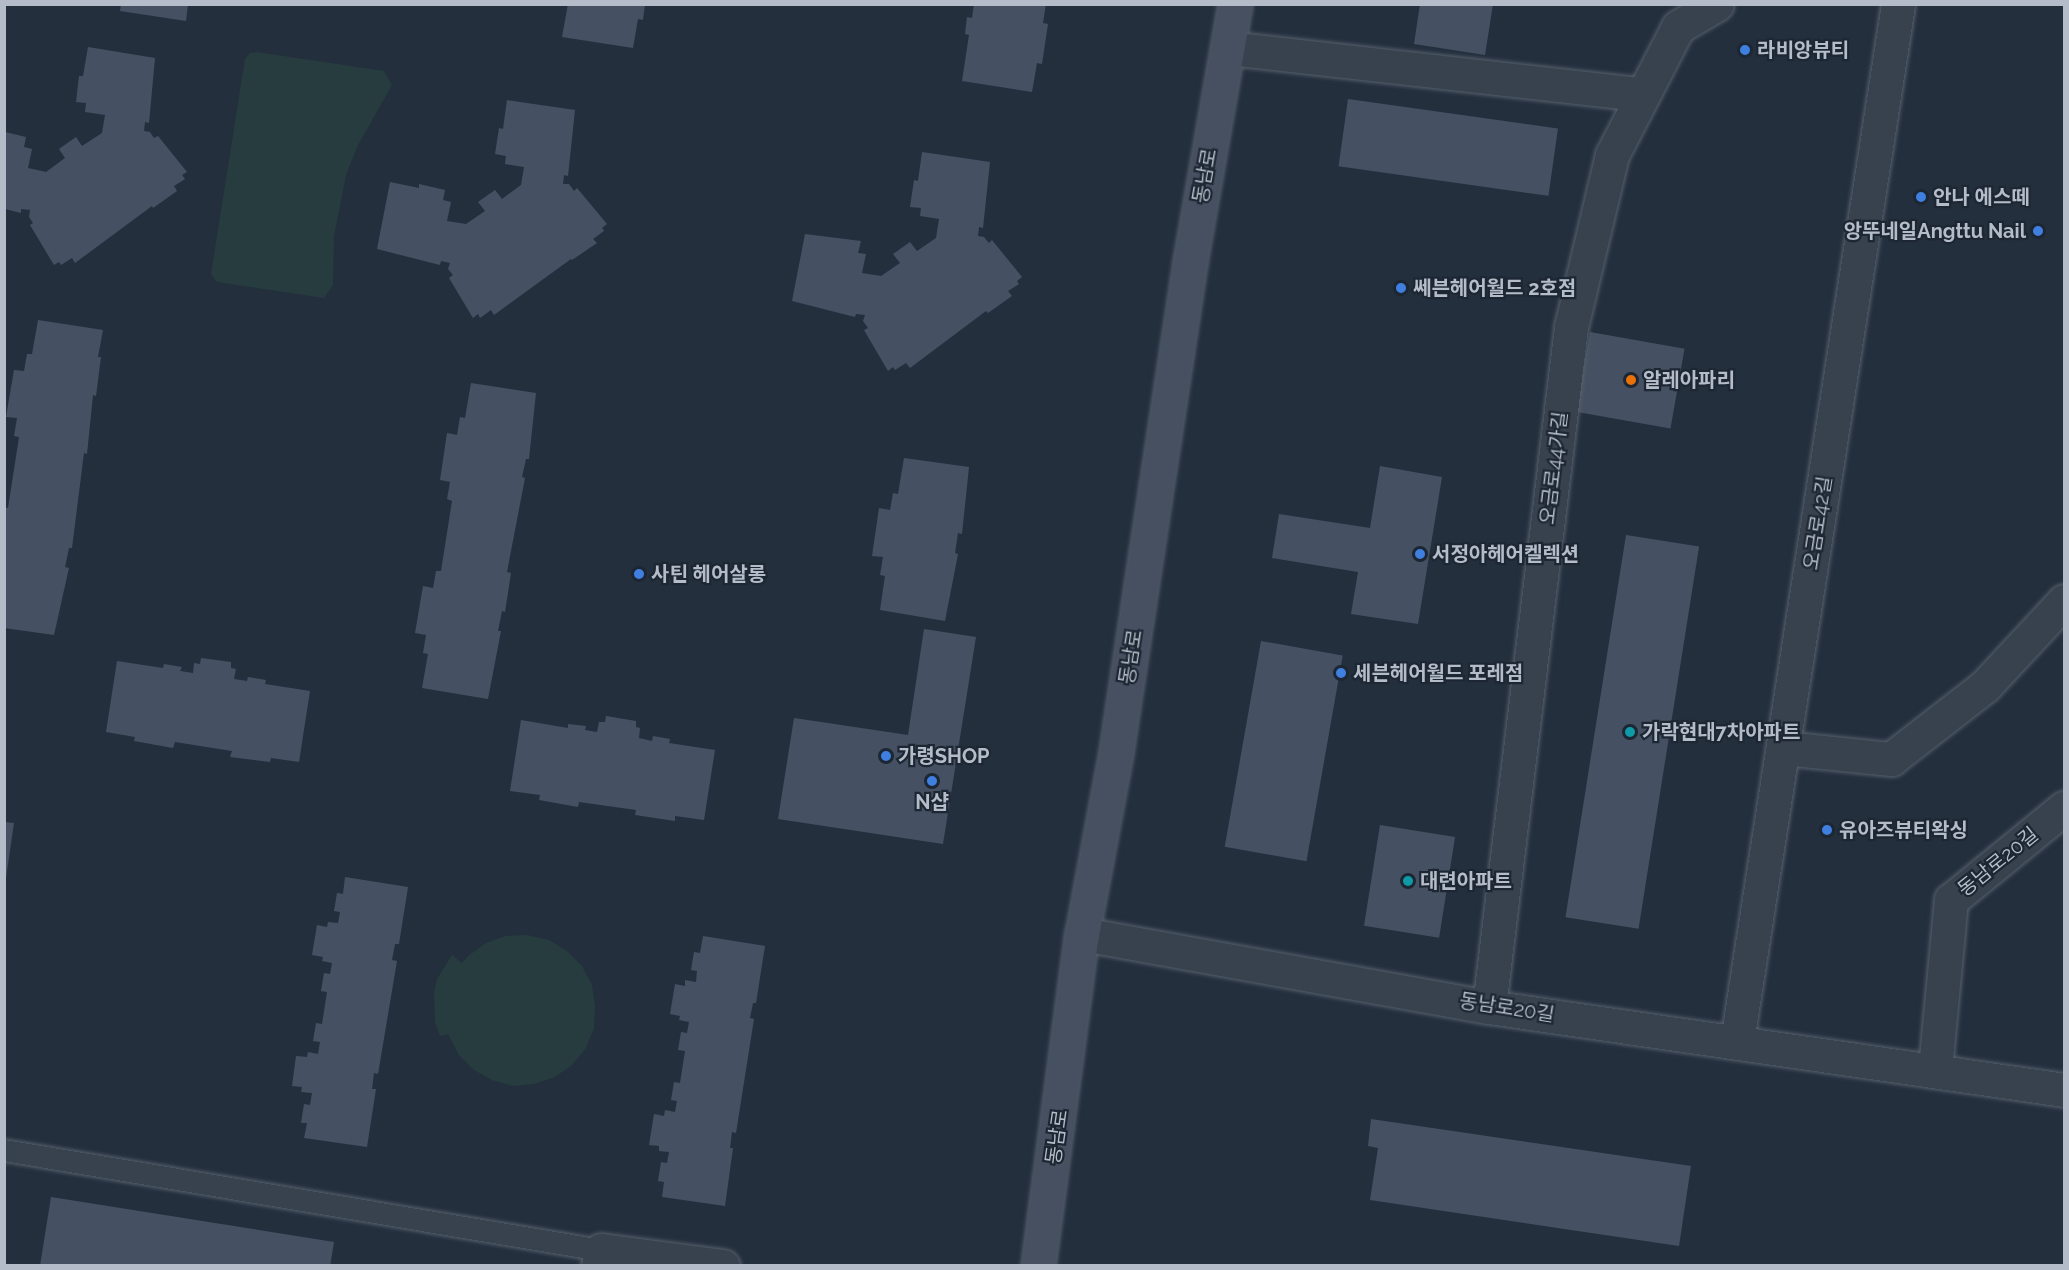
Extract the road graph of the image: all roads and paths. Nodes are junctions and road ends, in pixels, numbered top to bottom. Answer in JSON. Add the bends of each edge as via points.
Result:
{"nodes":[{"id":1,"x":1235,"y":4,"type":"edge"},
{"id":2,"x":1717,"y":4,"type":"edge"},
{"id":3,"x":1898,"y":4,"type":"edge"},
{"id":4,"x":1228,"y":48,"type":"junction"},
{"id":5,"x":1641,"y":94,"type":"junction"},
{"id":6,"x":2064,"y":601,"type":"edge"},
{"id":7,"x":1784,"y":748,"type":"junction"},
{"id":8,"x":2064,"y":808,"type":"edge"},
{"id":9,"x":1082,"y":934,"type":"junction"},
{"id":10,"x":1489,"y":1007,"type":"junction"},
{"id":11,"x":1737,"y":1041,"type":"junction"},
{"id":12,"x":1935,"y":1069,"type":"junction"},
{"id":13,"x":2064,"y":1090,"type":"edge"},
{"id":14,"x":4,"y":1150,"type":"edge"},
{"id":15,"x":600,"y":1258,"type":"edge"},
{"id":16,"x":723,"y":1266,"type":"edge"},
{"id":17,"x":1038,"y":1266,"type":"edge"}],
"edges":[{"from":1,"to":4,"type":"main road","name":"동남로"},
{"from":2,"to":5,"type":"street","name":"오금로44가길","via":[[1678,27]]},
{"from":3,"to":7,"type":"street","name":"오금로42길"},
{"from":4,"to":5,"type":"street"},
{"from":4,"to":9,"type":"main road","name":"동남로","via":[[1190,262],[1116,753]]},
{"from":5,"to":10,"type":"street","name":"오금로44가길","via":[[1612,155],[1571,327]]},
{"from":6,"to":7,"type":"street","via":[[1985,686],[1891,759]]},
{"from":7,"to":11,"type":"street","name":"오금로42길"},
{"from":8,"to":12,"type":"street","name":"동남로20길","via":[[1951,900]]},
{"from":9,"to":10,"type":"street","name":"동남로20길"},
{"from":9,"to":17,"type":"main road","name":"동남로"},
{"from":10,"to":11,"type":"street","name":"동남로20길"},
{"from":11,"to":12,"type":"street","name":"동남로20길"},
{"from":12,"to":13,"type":"street","name":"동남로20길"},
{"from":14,"to":15,"type":"lane"},
{"from":15,"to":16,"type":"street"}]}
